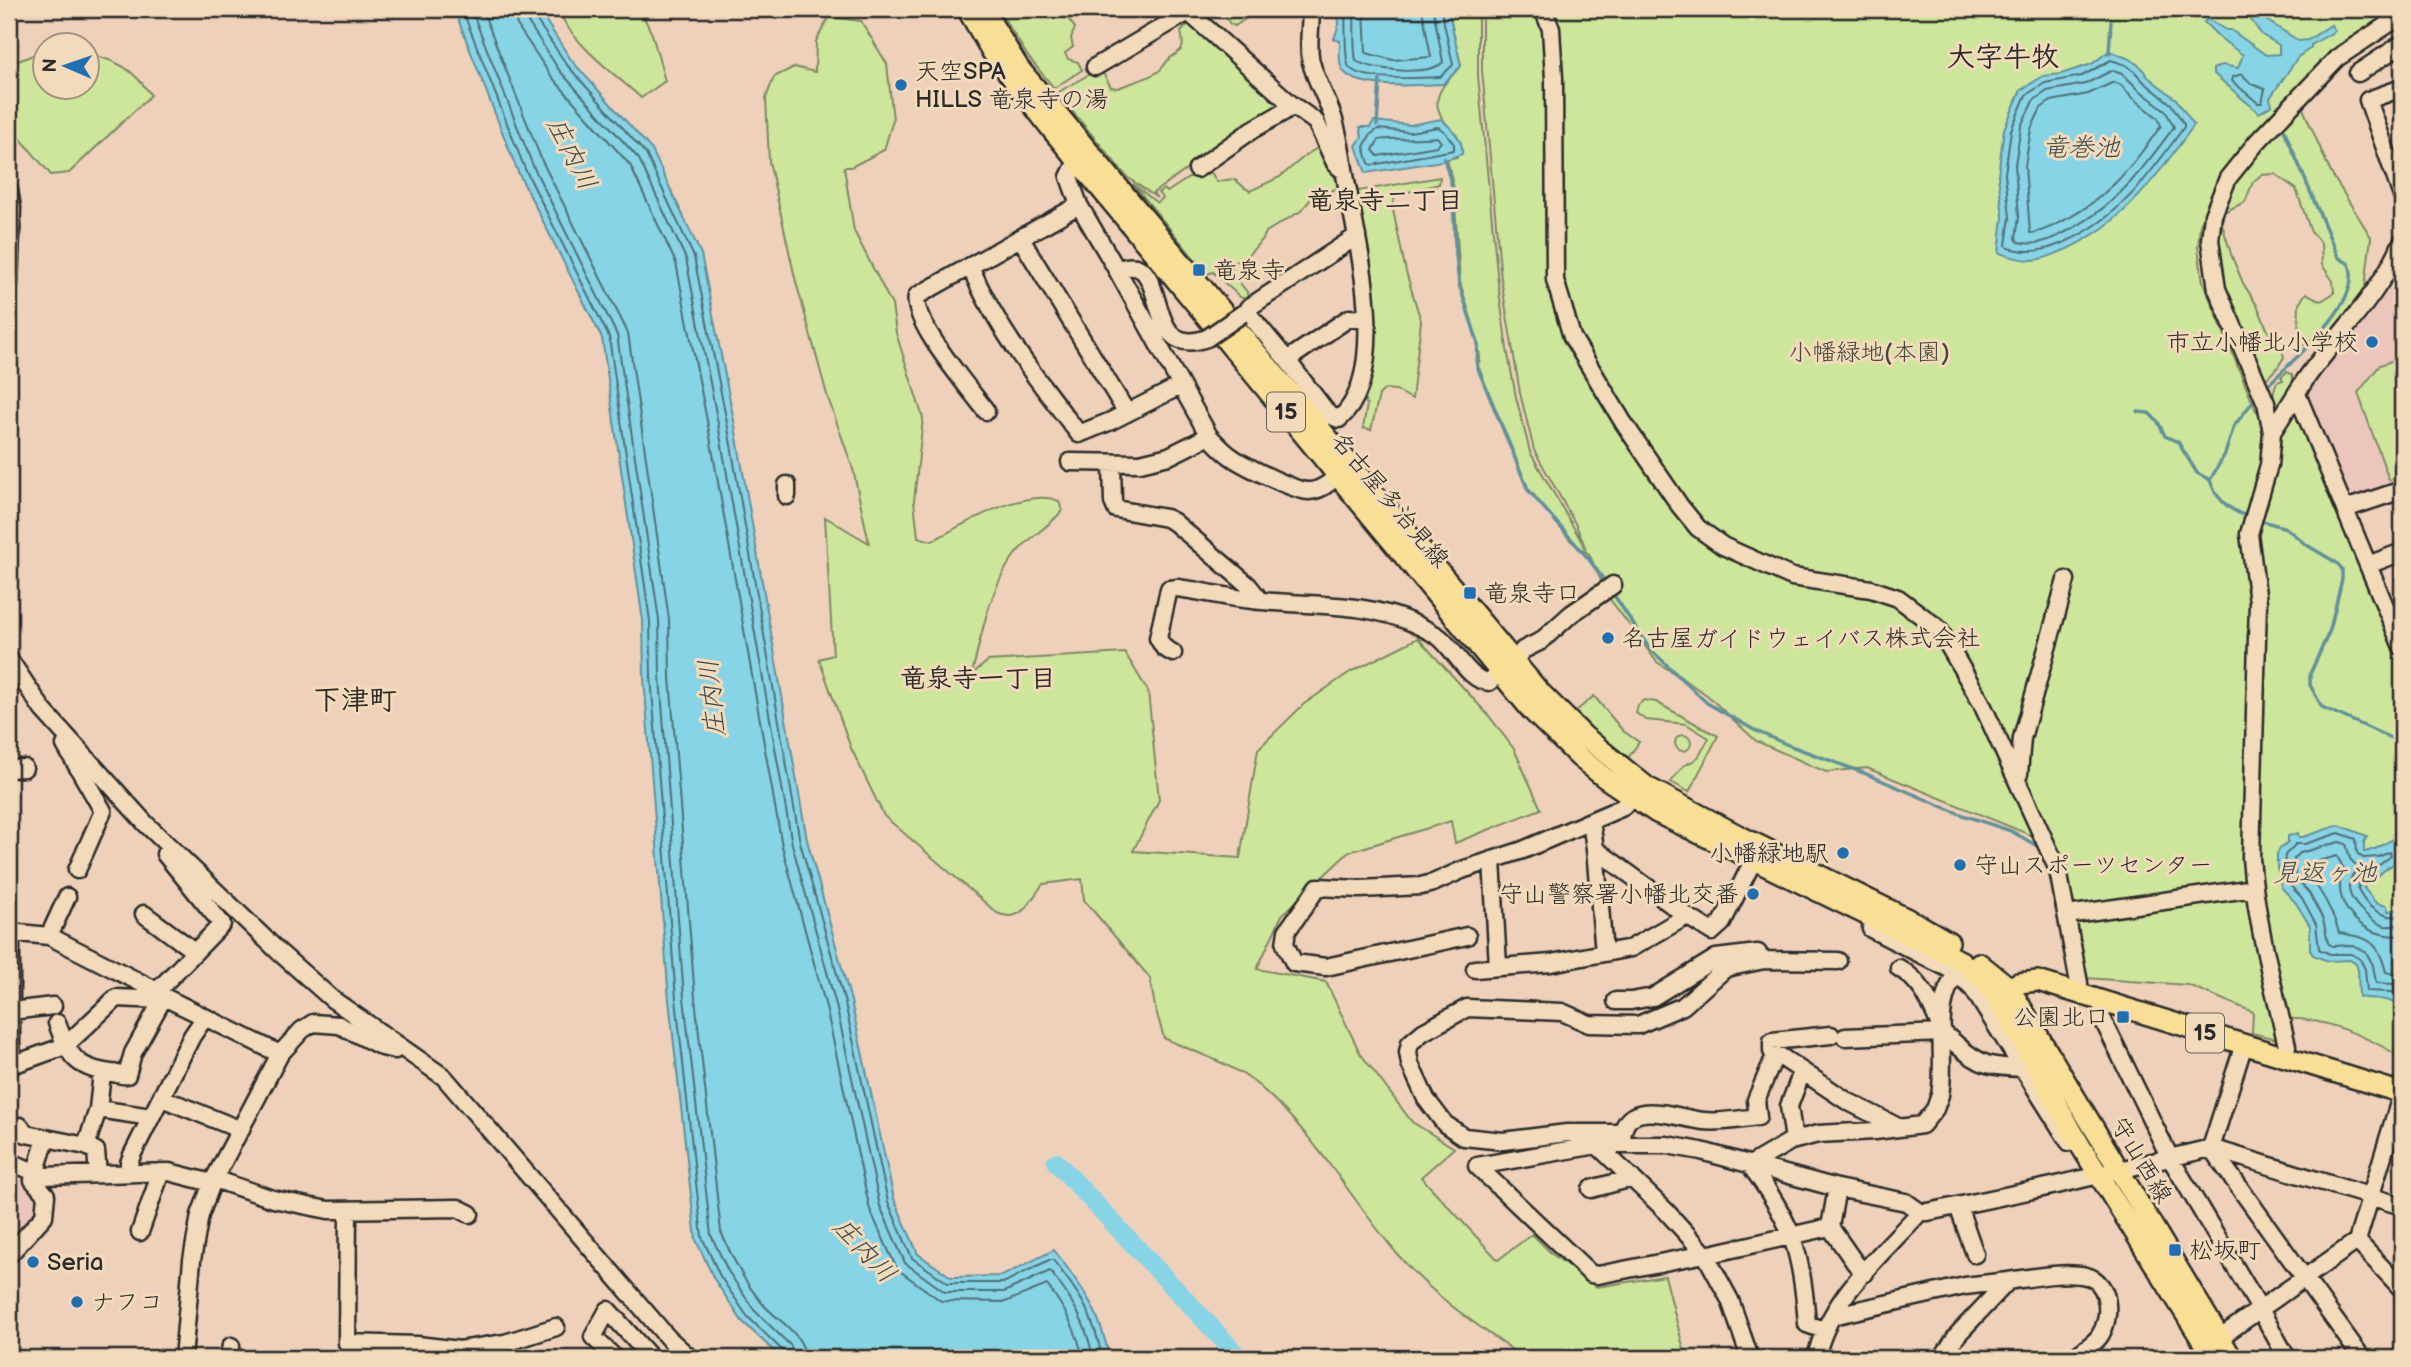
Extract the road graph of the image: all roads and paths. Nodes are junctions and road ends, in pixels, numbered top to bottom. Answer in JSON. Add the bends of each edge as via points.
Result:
{"nodes":[{"id":1,"x":967,"y":9,"type":"edge"},
{"id":2,"x":983,"y":9,"type":"edge"},
{"id":3,"x":1311,"y":9,"type":"edge"},
{"id":4,"x":1543,"y":9,"type":"edge"},
{"id":5,"x":1187,"y":10,"type":"edge"},
{"id":6,"x":2402,"y":15,"type":"edge"},
{"id":7,"x":2402,"y":44,"type":"edge"},
{"id":8,"x":1095,"y":66,"type":"dead end"},
{"id":9,"x":2358,"y":73,"type":"dead end"},
{"id":10,"x":2402,"y":88,"type":"edge"},
{"id":11,"x":1294,"y":106,"type":"junction"},
{"id":12,"x":1078,"y":159,"type":"junction"},
{"id":13,"x":1197,"y":169,"type":"dead end"},
{"id":14,"x":1345,"y":172,"type":"junction"},
{"id":15,"x":2401,"y":188,"type":"edge"},
{"id":16,"x":9,"y":190,"type":"edge"},
{"id":17,"x":1079,"y":205,"type":"junction"},
{"id":18,"x":1357,"y":236,"type":"junction"},
{"id":19,"x":1021,"y":239,"type":"junction"},
{"id":20,"x":2402,"y":242,"type":"edge"},
{"id":21,"x":970,"y":266,"type":"junction"},
{"id":22,"x":1117,"y":270,"type":"junction"},
{"id":23,"x":9,"y":286,"type":"edge"},
{"id":24,"x":1245,"y":313,"type":"junction"},
{"id":25,"x":1367,"y":314,"type":"junction"},
{"id":26,"x":1287,"y":360,"type":"junction"},
{"id":27,"x":1180,"y":386,"type":"junction"},
{"id":28,"x":2297,"y":394,"type":"junction"},
{"id":29,"x":986,"y":411,"type":"dead end"},
{"id":30,"x":1127,"y":413,"type":"junction"},
{"id":31,"x":2272,"y":432,"type":"junction"},
{"id":32,"x":1209,"y":436,"type":"junction"},
{"id":33,"x":1070,"y":462,"type":"dead end"},
{"id":34,"x":1112,"y":464,"type":"junction"},
{"id":35,"x":1343,"y":469,"type":"junction"},
{"id":36,"x":2402,"y":490,"type":"edge"},
{"id":37,"x":2345,"y":509,"type":"junction"},
{"id":38,"x":2402,"y":552,"type":"edge"},
{"id":39,"x":2368,"y":565,"type":"junction"},
{"id":40,"x":2066,"y":580,"type":"dead end"},
{"id":41,"x":1613,"y":585,"type":"dead end"},
{"id":42,"x":1261,"y":601,"type":"junction"},
{"id":43,"x":2396,"y":618,"type":"edge"},
{"id":44,"x":2402,"y":648,"type":"edge"},
{"id":45,"x":1173,"y":653,"type":"dead end"},
{"id":46,"x":9,"y":659,"type":"edge"},
{"id":47,"x":1507,"y":666,"type":"junction"},
{"id":48,"x":64,"y":733,"type":"junction"},
{"id":49,"x":2020,"y":774,"type":"dead end"},
{"id":50,"x":1634,"y":794,"type":"junction"},
{"id":51,"x":1591,"y":821,"type":"junction"},
{"id":52,"x":146,"y":824,"type":"junction"},
{"id":53,"x":1594,"y":849,"type":"junction"},
{"id":54,"x":1754,"y":859,"type":"junction"},
{"id":55,"x":1492,"y":860,"type":"junction"},
{"id":56,"x":78,"y":870,"type":"dead end"},
{"id":57,"x":2254,"y":888,"type":"junction"},
{"id":58,"x":68,"y":897,"type":"dead end"},
{"id":59,"x":144,"y":914,"type":"dead end"},
{"id":60,"x":2067,"y":915,"type":"junction"},
{"id":61,"x":1687,"y":916,"type":"junction"},
{"id":62,"x":1874,"y":918,"type":"junction"},
{"id":63,"x":10,"y":932,"type":"edge"},
{"id":64,"x":1712,"y":932,"type":"junction"},
{"id":65,"x":49,"y":936,"type":"junction"},
{"id":66,"x":1467,"y":936,"type":"dead end"},
{"id":67,"x":194,"y":951,"type":"junction"},
{"id":68,"x":1604,"y":953,"type":"junction"},
{"id":69,"x":1716,"y":958,"type":"junction"},
{"id":70,"x":1764,"y":960,"type":"junction"},
{"id":71,"x":1839,"y":961,"type":"dead end"},
{"id":72,"x":1498,"y":967,"type":"junction"},
{"id":73,"x":1899,"y":968,"type":"dead end"},
{"id":74,"x":1475,"y":969,"type":"dead end"},
{"id":75,"x":1957,"y":973,"type":"junction"},
{"id":76,"x":2002,"y":990,"type":"junction"},
{"id":77,"x":2078,"y":993,"type":"junction"},
{"id":78,"x":161,"y":996,"type":"junction"},
{"id":79,"x":1616,"y":1001,"type":"dead end"},
{"id":80,"x":2104,"y":1002,"type":"junction"},
{"id":81,"x":53,"y":1006,"type":"dead end"},
{"id":82,"x":11,"y":1011,"type":"junction"},
{"id":83,"x":205,"y":1017,"type":"junction"},
{"id":84,"x":57,"y":1023,"type":"dead end"},
{"id":85,"x":1943,"y":1033,"type":"junction"},
{"id":86,"x":2244,"y":1045,"type":"junction"},
{"id":87,"x":65,"y":1046,"type":"junction"},
{"id":88,"x":404,"y":1051,"type":"junction"},
{"id":89,"x":1776,"y":1053,"type":"junction"},
{"id":90,"x":280,"y":1054,"type":"junction"},
{"id":91,"x":2285,"y":1057,"type":"junction"},
{"id":92,"x":11,"y":1065,"type":"edge"},
{"id":93,"x":2022,"y":1068,"type":"junction"},
{"id":94,"x":1802,"y":1072,"type":"junction"},
{"id":95,"x":102,"y":1073,"type":"junction"},
{"id":96,"x":2402,"y":1093,"type":"edge"},
{"id":97,"x":162,"y":1098,"type":"junction"},
{"id":98,"x":98,"y":1109,"type":"junction"},
{"id":99,"x":151,"y":1117,"type":"junction"},
{"id":100,"x":20,"y":1126,"type":"dead end"},
{"id":101,"x":1900,"y":1128,"type":"junction"},
{"id":102,"x":241,"y":1130,"type":"junction"},
{"id":103,"x":1622,"y":1138,"type":"junction"},
{"id":104,"x":46,"y":1139,"type":"junction"},
{"id":105,"x":1794,"y":1140,"type":"junction"},
{"id":106,"x":1597,"y":1145,"type":"junction"},
{"id":107,"x":86,"y":1146,"type":"junction"},
{"id":108,"x":2211,"y":1147,"type":"junction"},
{"id":109,"x":2169,"y":1156,"type":"junction"},
{"id":110,"x":9,"y":1161,"type":"edge"},
{"id":111,"x":1750,"y":1165,"type":"junction"},
{"id":112,"x":161,"y":1172,"type":"junction"},
{"id":113,"x":36,"y":1173,"type":"junction"},
{"id":114,"x":130,"y":1173,"type":"junction"},
{"id":115,"x":2103,"y":1173,"type":"junction"},
{"id":116,"x":98,"y":1174,"type":"junction"},
{"id":117,"x":1632,"y":1178,"type":"junction"},
{"id":118,"x":213,"y":1181,"type":"junction"},
{"id":119,"x":1837,"y":1188,"type":"junction"},
{"id":120,"x":1591,"y":1189,"type":"dead end"},
{"id":121,"x":2370,"y":1196,"type":"junction"},
{"id":122,"x":1958,"y":1206,"type":"junction"},
{"id":123,"x":2402,"y":1206,"type":"edge"},
{"id":124,"x":348,"y":1210,"type":"junction"},
{"id":125,"x":1920,"y":1212,"type":"junction"},
{"id":126,"x":470,"y":1214,"type":"dead end"},
{"id":127,"x":1830,"y":1227,"type":"junction"},
{"id":128,"x":140,"y":1232,"type":"dead end"},
{"id":129,"x":1793,"y":1236,"type":"junction"},
{"id":130,"x":2357,"y":1241,"type":"junction"},
{"id":131,"x":1705,"y":1254,"type":"junction"},
{"id":132,"x":1975,"y":1254,"type":"dead end"},
{"id":133,"x":9,"y":1255,"type":"edge"},
{"id":134,"x":1865,"y":1273,"type":"junction"},
{"id":135,"x":2304,"y":1278,"type":"junction"},
{"id":136,"x":2008,"y":1282,"type":"junction"},
{"id":137,"x":2402,"y":1289,"type":"edge"},
{"id":138,"x":2260,"y":1309,"type":"junction"},
{"id":139,"x":1828,"y":1323,"type":"junction"},
{"id":140,"x":556,"y":1327,"type":"dead end"},
{"id":141,"x":2219,"y":1338,"type":"junction"},
{"id":142,"x":367,"y":1344,"type":"junction"},
{"id":143,"x":183,"y":1358,"type":"edge"},
{"id":144,"x":380,"y":1358,"type":"edge"},
{"id":145,"x":607,"y":1358,"type":"edge"},
{"id":146,"x":651,"y":1358,"type":"edge"},
{"id":147,"x":690,"y":1358,"type":"edge"},
{"id":148,"x":1750,"y":1358,"type":"edge"},
{"id":149,"x":1816,"y":1358,"type":"edge"},
{"id":150,"x":1942,"y":1358,"type":"edge"},
{"id":151,"x":2074,"y":1358,"type":"edge"},
{"id":152,"x":2213,"y":1358,"type":"edge"},
{"id":153,"x":2232,"y":1358,"type":"edge"},
{"id":154,"x":2287,"y":1358,"type":"edge"},
{"id":155,"x":2361,"y":1358,"type":"edge"}],
"edges":[{"from":1,"to":12,"type":"main road","name":"名古屋多治見線","number":"15","via":[[1009,76]]},
{"from":2,"to":35,"type":"main road","name":"名古屋多治見線","number":"15","via":[[1019,68]]},
{"from":3,"to":14,"type":"street","via":[[1311,60],[1333,117]]},
{"from":4,"to":60,"type":"street","via":[[1551,29],[1554,78],[1555,280],[1572,337],[1623,422],[1698,528],[1723,546],[1776,571],[1898,598],[1938,629],[1981,702],[2058,870]]},
{"from":5,"to":8,"type":"street"},
{"from":5,"to":11,"type":"street"},
{"from":6,"to":31,"type":"street","via":[[2328,68],[2238,164],[2213,215],[2210,240],[2217,289],[2266,403]]},
{"from":7,"to":9,"type":"street"},
{"from":10,"to":15,"type":"street","via":[[2368,100]]},
{"from":11,"to":13,"type":"street"},
{"from":11,"to":14,"type":"street","via":[[1316,122],[1335,163]]},
{"from":12,"to":17,"type":"street","via":[[1069,177]]},
{"from":12,"to":35,"type":"main road","name":"名古屋多治見線","number":"15"},
{"from":14,"to":18,"type":"street"},
{"from":16,"to":23,"type":"street"},
{"from":17,"to":19,"type":"street"},
{"from":17,"to":22,"type":"street"},
{"from":18,"to":24,"type":"street"},
{"from":18,"to":25,"type":"street"},
{"from":19,"to":21,"type":"street"},
{"from":19,"to":30,"type":"street"},
{"from":20,"to":28,"type":"street","via":[[2369,299]]},
{"from":21,"to":29,"type":"street","via":[[917,296],[915,302],[940,350]]},
{"from":21,"to":30,"type":"street","via":[[992,314],[1079,434]]},
{"from":22,"to":24,"type":"street","bridge":true,"via":[[1130,264],[1146,273],[1161,319],[1175,337],[1187,341],[1207,338]]},
{"from":22,"to":27,"type":"street"},
{"from":24,"to":26,"type":"street"},
{"from":25,"to":26,"type":"street","via":[[1349,318]]},
{"from":25,"to":26,"type":"street","via":[[1362,378],[1348,411],[1339,419],[1329,415]]},
{"from":27,"to":30,"type":"street"},
{"from":27,"to":32,"type":"street"},
{"from":28,"to":31,"type":"street"},
{"from":28,"to":37,"type":"street"},
{"from":31,"to":57,"type":"street","via":[[2269,465],[2249,547],[2258,602]]},
{"from":32,"to":34,"type":"street","via":[[1169,456]]},
{"from":32,"to":35,"type":"street","via":[[1228,455],[1308,492],[1320,489]]},
{"from":33,"to":34,"type":"street"},
{"from":34,"to":42,"type":"street","via":[[1116,509],[1174,522]]},
{"from":35,"to":47,"type":"main road","name":"名古屋多治見線","number":"15"},
{"from":36,"to":37,"type":"street"},
{"from":37,"to":39,"type":"street"},
{"from":38,"to":39,"type":"street"},
{"from":39,"to":43,"type":"street"},
{"from":40,"to":49,"type":"street","via":[[2022,738]]},
{"from":41,"to":47,"type":"street","via":[[1541,642],[1522,650]]},
{"from":42,"to":45,"type":"street","via":[[1169,590],[1158,638]]},
{"from":42,"to":47,"type":"street","via":[[1335,605],[1413,623],[1438,637],[1481,682],[1489,682]]},
{"from":43,"to":44,"type":"street"},
{"from":46,"to":48,"type":"street"},
{"from":47,"to":50,"type":"main road","name":"名古屋多治見線","number":"15","via":[[1532,711],[1579,757]]},
{"from":48,"to":52,"type":"street"},
{"from":48,"to":56,"type":"street","via":[[62,739],[103,811]]},
{"from":50,"to":51,"type":"street"},
{"from":50,"to":54,"type":"main road","name":"名古屋多治見線","number":"15","via":[[1657,813]]},
{"from":50,"to":76,"type":"main road","name":"名古屋多治見線","number":"15","via":[[1721,827],[1916,923],[1958,947]]},
{"from":51,"to":53,"type":"street"},
{"from":51,"to":55,"type":"street"},
{"from":52,"to":67,"type":"street","via":[[222,924]]},
{"from":52,"to":88,"type":"street","via":[[332,999]]},
{"from":53,"to":61,"type":"street"},
{"from":53,"to":68,"type":"street"},
{"from":54,"to":62,"type":"main road","name":"名古屋多治見線","number":"15"},
{"from":54,"to":64,"type":"street","via":[[1722,923]]},
{"from":55,"to":66,"type":"street","via":[[1421,886],[1318,887],[1287,931],[1286,944],[1294,963],[1326,967]]},
{"from":55,"to":72,"type":"street"},
{"from":57,"to":60,"type":"street"},
{"from":57,"to":91,"type":"street","via":[[2287,1046]]},
{"from":58,"to":65,"type":"street"},
{"from":59,"to":67,"type":"street"},
{"from":60,"to":77,"type":"street"},
{"from":61,"to":64,"type":"street"},
{"from":61,"to":68,"type":"street","via":[[1640,944]]},
{"from":62,"to":75,"type":"street","via":[[1871,929]]},
{"from":62,"to":76,"type":"main road","name":"名古屋多治見線","number":"15","via":[[1961,961]]},
{"from":63,"to":65,"type":"street"},
{"from":63,"to":82,"type":"street"},
{"from":64,"to":69,"type":"street"},
{"from":65,"to":78,"type":"street"},
{"from":67,"to":78,"type":"street"},
{"from":68,"to":72,"type":"street"},
{"from":69,"to":70,"type":"street","via":[[1752,952]]},
{"from":69,"to":79,"type":"street","via":[[1653,997]]},
{"from":70,"to":71,"type":"street"},
{"from":70,"to":103,"type":"street","via":[[1726,968],[1683,1006],[1644,1024],[1588,1024],[1562,1012],[1468,1008],[1410,1043],[1410,1063],[1426,1099],[1445,1124],[1464,1137],[1503,1141],[1567,1133]]},
{"from":72,"to":74,"type":"street"},
{"from":73,"to":85,"type":"street","via":[[1927,995]]},
{"from":75,"to":85,"type":"street","via":[[1945,991]]},
{"from":75,"to":93,"type":"street","via":[[1983,1003]]},
{"from":76,"to":77,"type":"main road","number":"15","via":[[2038,981]]},
{"from":76,"to":115,"type":"main road","name":"守山西線"},
{"from":77,"to":80,"type":"main road","number":"15"},
{"from":78,"to":83,"type":"street"},
{"from":78,"to":87,"type":"street","via":[[116,998]]},
{"from":78,"to":95,"type":"street","via":[[127,1075]]},
{"from":80,"to":86,"type":"main road","number":"15"},
{"from":80,"to":109,"type":"street","via":[[2101,1016]]},
{"from":81,"to":82,"type":"street"},
{"from":82,"to":92,"type":"street"},
{"from":83,"to":90,"type":"street"},
{"from":83,"to":97,"type":"street"},
{"from":84,"to":87,"type":"street"},
{"from":85,"to":89,"type":"street","via":[[1772,1041]]},
{"from":85,"to":93,"type":"street","via":[[1987,1066]]},
{"from":85,"to":101,"type":"street","via":[[1942,1084],[1935,1109],[1922,1125]]},
{"from":86,"to":91,"type":"main road","number":"15"},
{"from":86,"to":108,"type":"street"},
{"from":87,"to":92,"type":"street"},
{"from":87,"to":95,"type":"street","via":[[76,1062]]},
{"from":88,"to":90,"type":"street","via":[[382,1046],[339,1025],[313,1023]]},
{"from":88,"to":147,"type":"street","via":[[444,1077]]},
{"from":89,"to":94,"type":"street"},
{"from":89,"to":103,"type":"street","via":[[1756,1100],[1758,1116],[1707,1121],[1643,1113],[1628,1118]]},
{"from":90,"to":102,"type":"street"},
{"from":91,"to":96,"type":"main road","number":"15"},
{"from":93,"to":115,"type":"street"},
{"from":94,"to":101,"type":"street"},
{"from":94,"to":105,"type":"street","via":[[1789,1106]]},
{"from":95,"to":98,"type":"street"},
{"from":96,"to":121,"type":"street"},
{"from":97,"to":99,"type":"street"},
{"from":97,"to":102,"type":"street"},
{"from":98,"to":99,"type":"street"},
{"from":98,"to":107,"type":"street"},
{"from":99,"to":114,"type":"street","via":[[132,1154]]},
{"from":100,"to":104,"type":"street","via":[[26,1134]]},
{"from":101,"to":105,"type":"street"},
{"from":102,"to":118,"type":"street"},
{"from":103,"to":106,"type":"street"},
{"from":103,"to":111,"type":"street","via":[[1701,1151]]},
{"from":104,"to":107,"type":"street"},
{"from":104,"to":113,"type":"street"},
{"from":105,"to":111,"type":"street"},
{"from":106,"to":117,"type":"street"},
{"from":106,"to":131,"type":"street","via":[[1477,1166],[1591,1274]]},
{"from":107,"to":116,"type":"street","via":[[96,1151]]},
{"from":108,"to":109,"type":"street"},
{"from":108,"to":121,"type":"street"},
{"from":108,"to":135,"type":"street"},
{"from":109,"to":115,"type":"street"},
{"from":109,"to":138,"type":"street"},
{"from":110,"to":113,"type":"street"},
{"from":111,"to":119,"type":"street"},
{"from":111,"to":129,"type":"street"},
{"from":112,"to":114,"type":"street"},
{"from":112,"to":118,"type":"street"},
{"from":112,"to":128,"type":"street"},
{"from":113,"to":116,"type":"street"},
{"from":113,"to":133,"type":"street","via":[[33,1180],[46,1195],[44,1216]]},
{"from":114,"to":116,"type":"street"},
{"from":115,"to":122,"type":"street"},
{"from":115,"to":141,"type":"main road","name":"守山西線"},
{"from":115,"to":152,"type":"main road","name":"守山西線"},
{"from":117,"to":120,"type":"street"},
{"from":117,"to":131,"type":"street"},
{"from":118,"to":124,"type":"street","via":[[300,1206]]},
{"from":118,"to":143,"type":"street","via":[[200,1215],[192,1260]]},
{"from":119,"to":125,"type":"street","via":[[1906,1202]]},
{"from":119,"to":127,"type":"street"},
{"from":121,"to":123,"type":"street"},
{"from":121,"to":130,"type":"street"},
{"from":122,"to":125,"type":"street"},
{"from":122,"to":132,"type":"street"},
{"from":124,"to":126,"type":"street","via":[[458,1208]]},
{"from":124,"to":142,"type":"street","via":[[347,1343]]},
{"from":125,"to":134,"type":"street"},
{"from":127,"to":129,"type":"street"},
{"from":127,"to":134,"type":"street"},
{"from":129,"to":131,"type":"street"},
{"from":129,"to":139,"type":"street","via":[[1807,1324]]},
{"from":130,"to":135,"type":"street"},
{"from":130,"to":137,"type":"street"},
{"from":131,"to":148,"type":"street","via":[[1730,1300]]},
{"from":134,"to":139,"type":"street","via":[[1840,1299]]},
{"from":135,"to":138,"type":"street"},
{"from":135,"to":155,"type":"street"},
{"from":136,"to":139,"type":"street","via":[[1965,1286]]},
{"from":136,"to":150,"type":"street","via":[[1958,1334]]},
{"from":136,"to":151,"type":"street","via":[[2085,1275],[2101,1286],[2106,1297],[2105,1325],[2098,1338]]},
{"from":138,"to":141,"type":"street"},
{"from":138,"to":154,"type":"street"},
{"from":139,"to":149,"type":"street"},
{"from":140,"to":142,"type":"street","via":[[505,1343],[460,1350]]},
{"from":141,"to":153,"type":"main road","name":"守山西線"},
{"from":142,"to":144,"type":"street"},
{"from":145,"to":146,"type":"street","via":[[612,1355],[593,1337],[608,1310]]}]}
